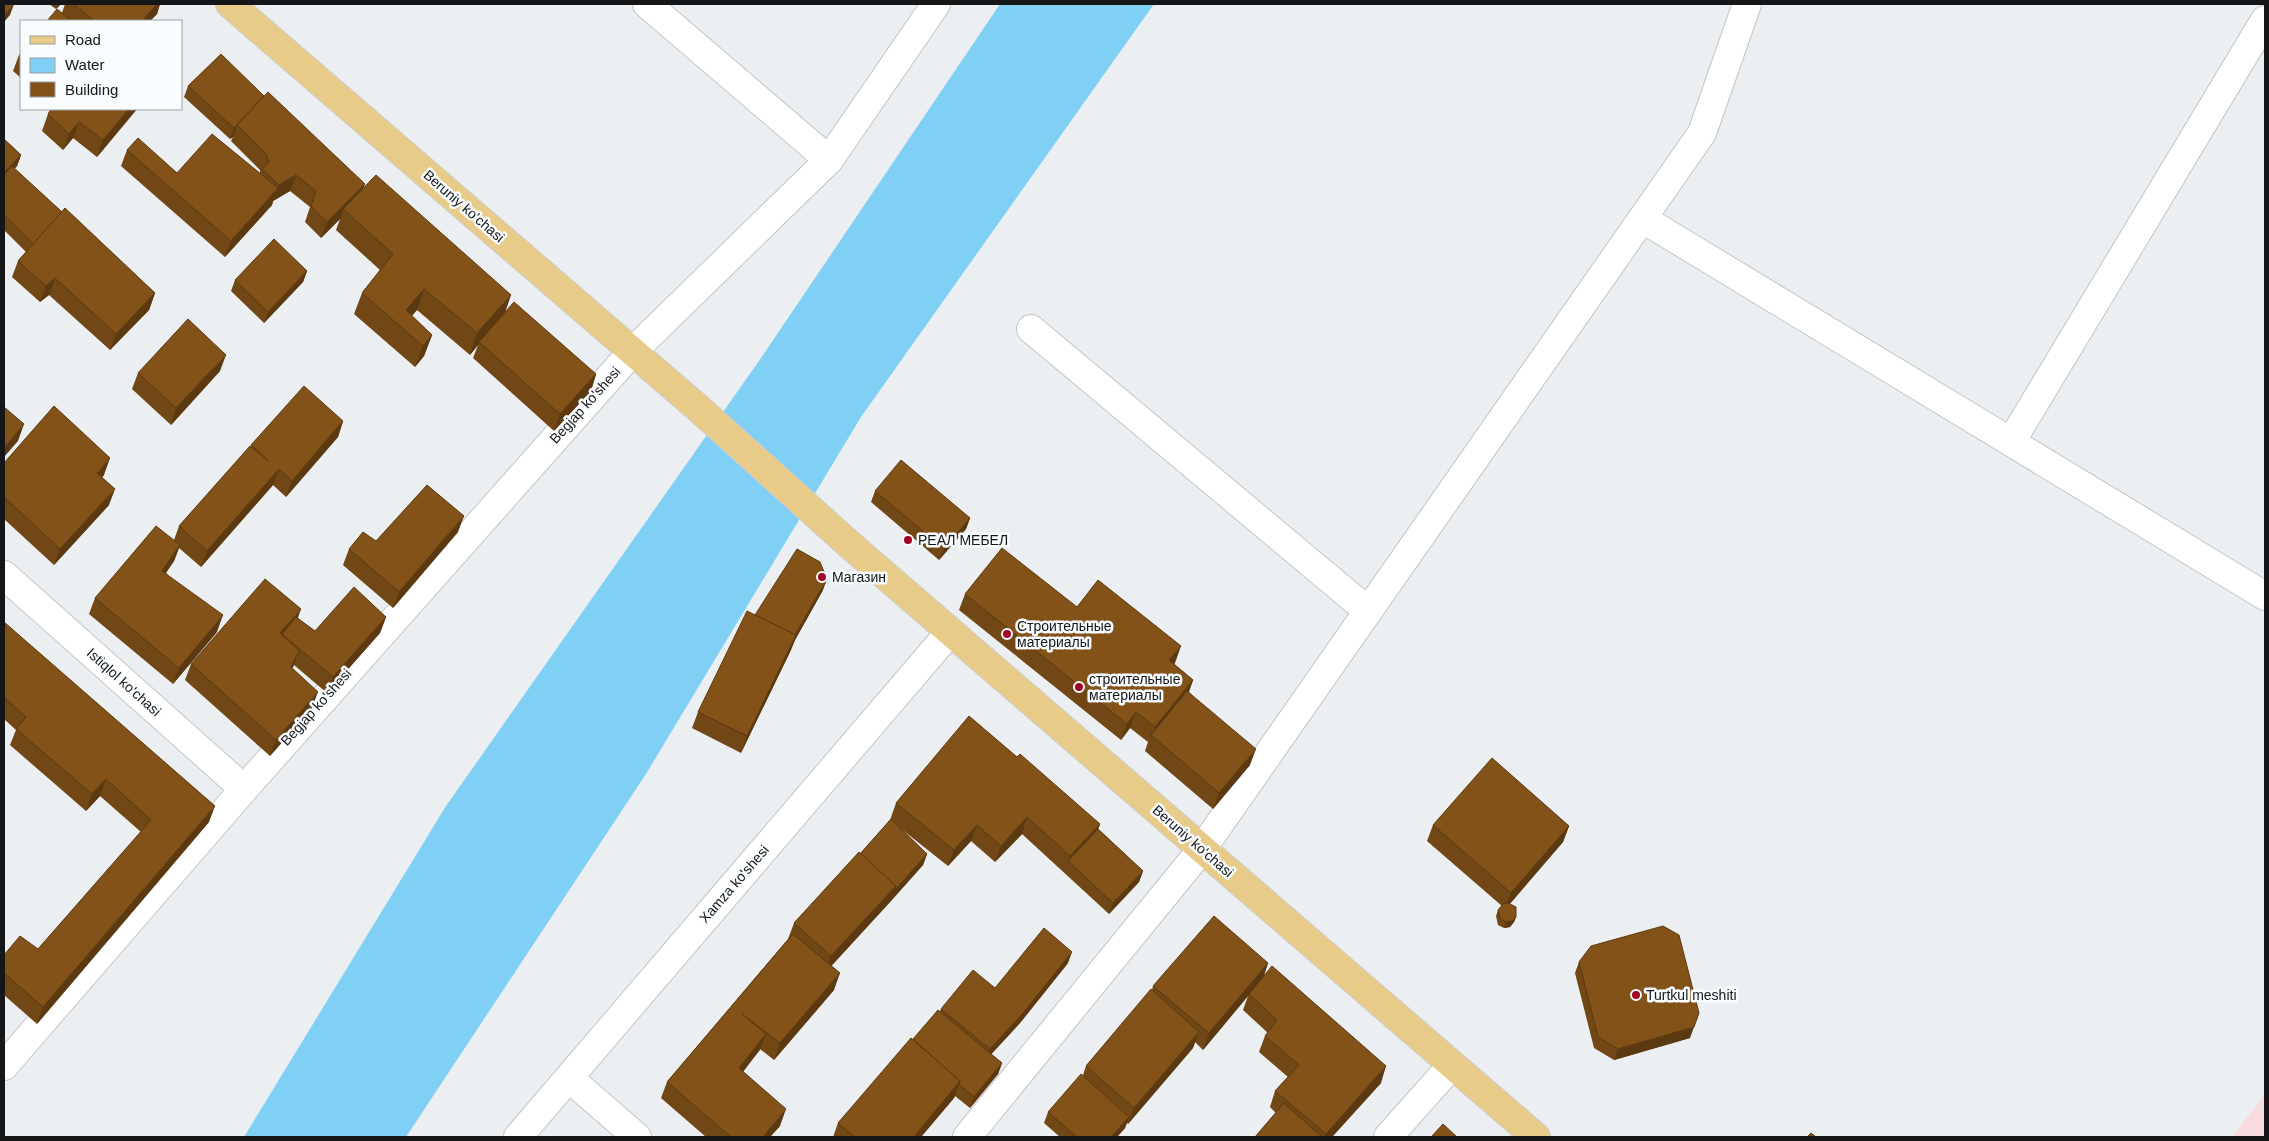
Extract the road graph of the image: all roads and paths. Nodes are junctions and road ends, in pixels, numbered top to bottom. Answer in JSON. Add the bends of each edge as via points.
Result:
{"nodes":[{"id":1,"x":230,"y":4,"type":"edge"},
{"id":2,"x":647,"y":4,"type":"edge"},
{"id":3,"x":936,"y":4,"type":"edge"},
{"id":4,"x":1746,"y":4,"type":"edge"},
{"id":5,"x":2265,"y":20,"type":"edge"},
{"id":6,"x":829,"y":160,"type":"junction"},
{"id":7,"x":1642,"y":218,"type":"junction"},
{"id":8,"x":1031,"y":329,"type":"dead end"},
{"id":9,"x":632,"y":352,"type":"junction"},
{"id":10,"x":2012,"y":442,"type":"junction"},
{"id":11,"x":4,"y":575,"type":"edge"},
{"id":12,"x":2265,"y":596,"type":"edge"},
{"id":13,"x":1368,"y":611,"type":"junction"},
{"id":14,"x":950,"y":632,"type":"junction"},
{"id":15,"x":244,"y":789,"type":"junction"},
{"id":16,"x":1202,"y":849,"type":"junction"},
{"id":17,"x":1452,"y":1065,"type":"junction"},
{"id":18,"x":4,"y":1066,"type":"edge"},
{"id":19,"x":569,"y":1078,"type":"junction"},
{"id":20,"x":518,"y":1137,"type":"edge"},
{"id":21,"x":636,"y":1137,"type":"edge"},
{"id":22,"x":967,"y":1137,"type":"edge"},
{"id":23,"x":1388,"y":1137,"type":"edge"},
{"id":24,"x":1536,"y":1137,"type":"edge"}],
"edges":[{"from":1,"to":9,"type":"main road","name":"Beruniy ko'chasi"},
{"from":2,"to":6,"type":"street"},
{"from":3,"to":6,"type":"street","name":"Begjap ko'shesi"},
{"from":4,"to":7,"type":"street","via":[[1702,133]]},
{"from":5,"to":10,"type":"street"},
{"from":6,"to":9,"type":"street","name":"Begjap ko'shesi"},
{"from":7,"to":10,"type":"street"},
{"from":7,"to":13,"type":"street"},
{"from":8,"to":13,"type":"street"},
{"from":9,"to":14,"type":"main road","name":"Beruniy ko'chasi"},
{"from":9,"to":15,"type":"street","name":"Begjap ko'shesi"},
{"from":10,"to":12,"type":"street"},
{"from":11,"to":15,"type":"street","name":"Istiqlol ko'chasi"},
{"from":13,"to":16,"type":"street"},
{"from":14,"to":16,"type":"main road","name":"Beruniy ko'chasi"},
{"from":14,"to":19,"type":"street","name":"Xamza ko'shesi"},
{"from":15,"to":18,"type":"street","name":"Begjap ko'shesi"},
{"from":16,"to":17,"type":"main road","name":"Beruniy ko'chasi"},
{"from":16,"to":22,"type":"street"},
{"from":17,"to":23,"type":"street"},
{"from":17,"to":24,"type":"main road","name":"Beruniy ko'chasi"},
{"from":19,"to":20,"type":"street","name":"Xamza ko'shesi"},
{"from":19,"to":21,"type":"street"}]}
